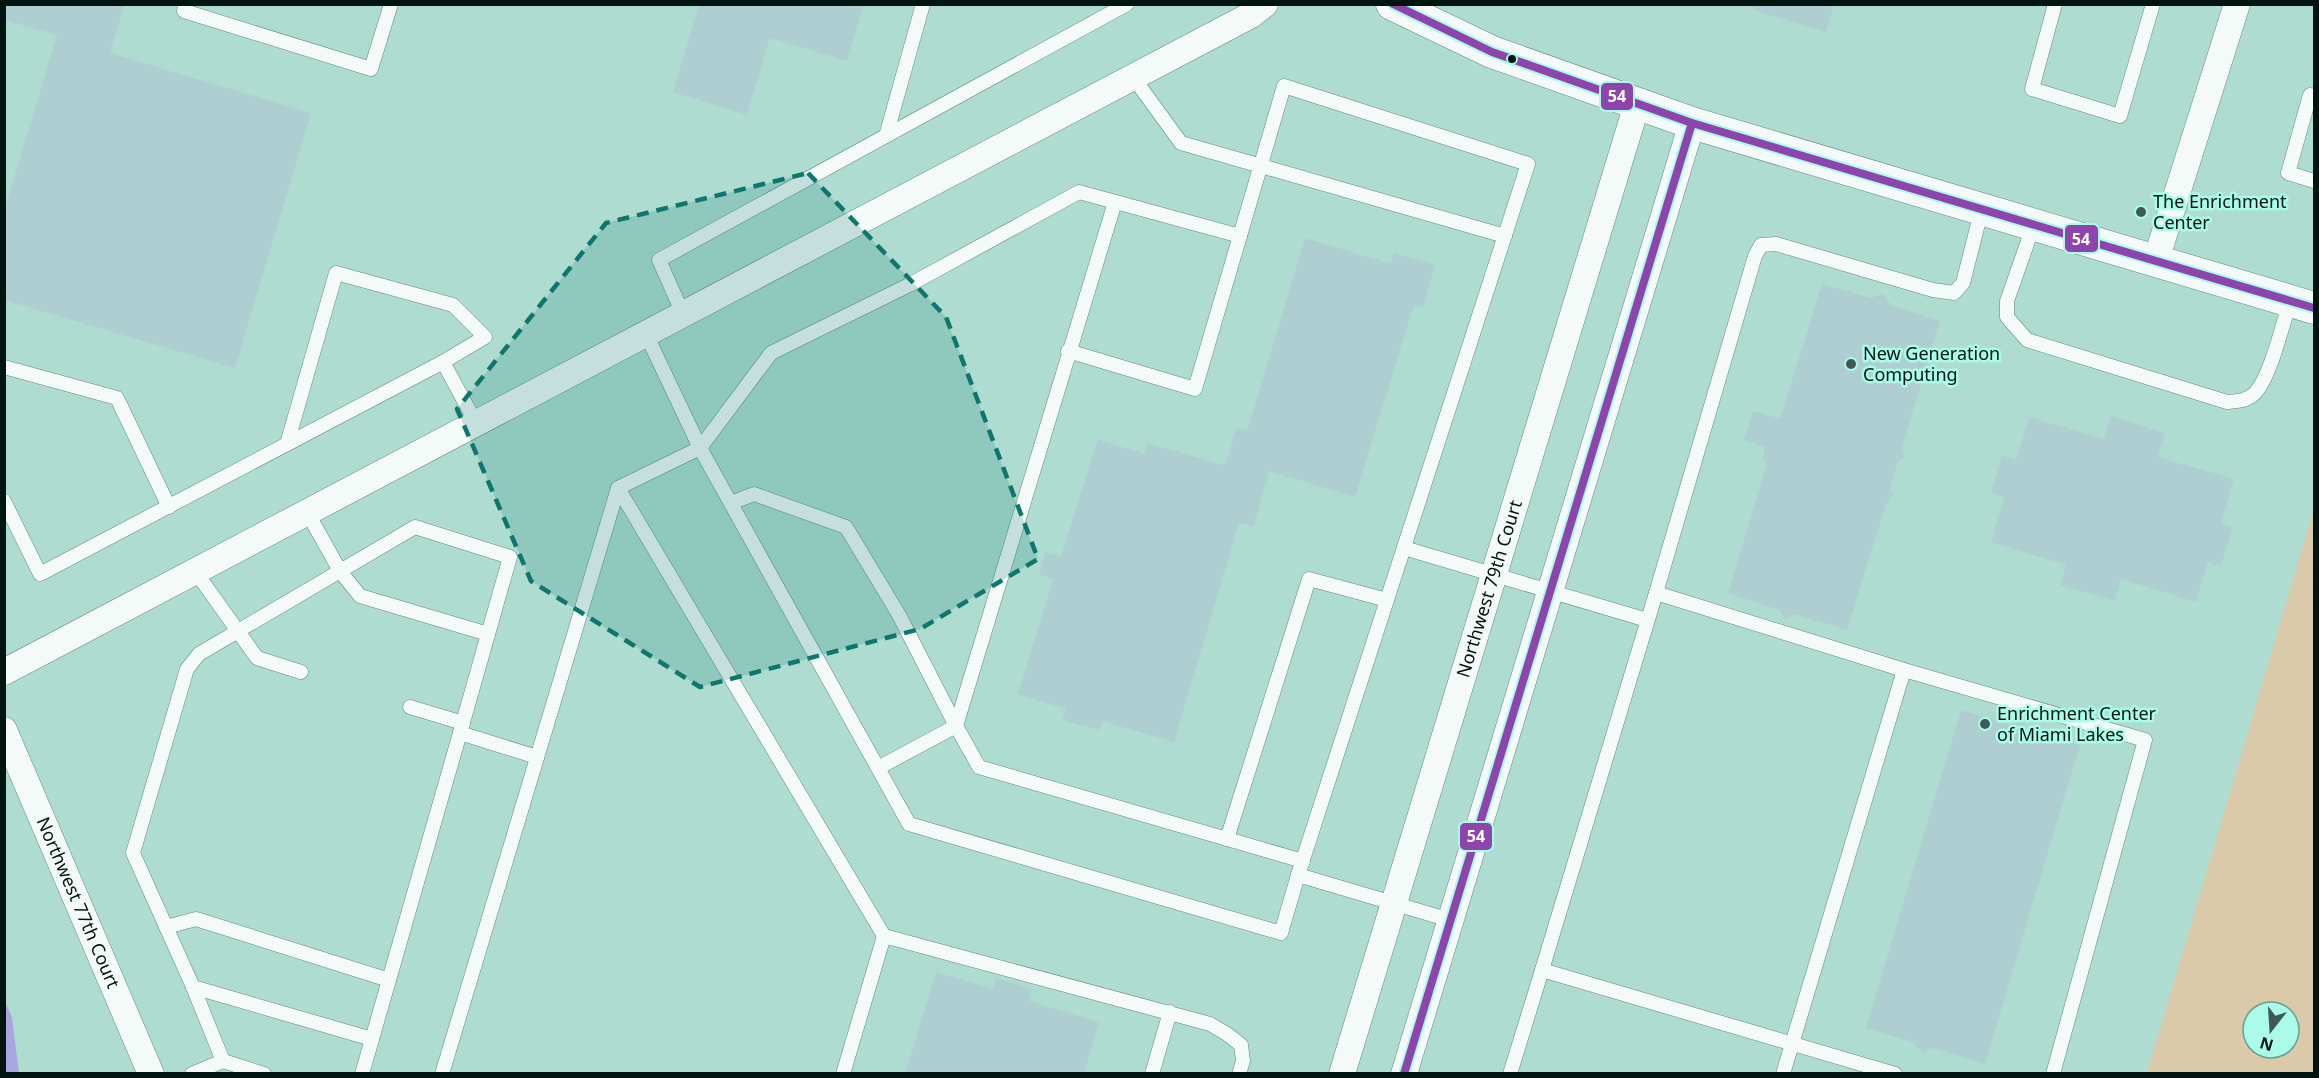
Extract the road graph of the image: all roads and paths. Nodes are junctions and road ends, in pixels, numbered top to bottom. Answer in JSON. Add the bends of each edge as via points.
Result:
{"nodes":[{"id":1,"x":186,"y":4,"type":"edge"},
{"id":2,"x":391,"y":4,"type":"edge"},
{"id":3,"x":923,"y":4,"type":"edge"},
{"id":4,"x":1126,"y":4,"type":"edge"},
{"id":5,"x":1264,"y":4,"type":"edge"},
{"id":6,"x":1392,"y":4,"type":"edge"},
{"id":7,"x":2055,"y":4,"type":"edge"},
{"id":8,"x":2153,"y":4,"type":"edge"},
{"id":9,"x":2237,"y":4,"type":"edge"},
{"id":10,"x":1133,"y":77,"type":"junction"},
{"id":11,"x":2314,"y":81,"type":"edge"},
{"id":12,"x":2312,"y":96,"type":"edge"},
{"id":13,"x":1637,"y":104,"type":"junction"},
{"id":14,"x":1692,"y":123,"type":"junction"},
{"id":15,"x":886,"y":136,"type":"junction"},
{"id":16,"x":1260,"y":166,"type":"junction"},
{"id":17,"x":2314,"y":181,"type":"edge"},
{"id":18,"x":1115,"y":202,"type":"junction"},
{"id":19,"x":1982,"y":208,"type":"junction"},
{"id":20,"x":2034,"y":224,"type":"junction"},
{"id":21,"x":1240,"y":236,"type":"junction"},
{"id":22,"x":1504,"y":236,"type":"junction"},
{"id":23,"x":2156,"y":260,"type":"junction"},
{"id":24,"x":2302,"y":304,"type":"edge"},
{"id":25,"x":683,"y":314,"type":"junction"},
{"id":26,"x":646,"y":334,"type":"junction"},
{"id":27,"x":1068,"y":351,"type":"junction"},
{"id":28,"x":443,"y":362,"type":"junction"},
{"id":29,"x":4,"y":367,"type":"edge"},
{"id":30,"x":476,"y":423,"type":"junction"},
{"id":31,"x":287,"y":444,"type":"junction"},
{"id":32,"x":700,"y":448,"type":"junction"},
{"id":33,"x":618,"y":488,"type":"junction"},
{"id":34,"x":4,"y":501,"type":"edge"},
{"id":35,"x":731,"y":503,"type":"junction"},
{"id":36,"x":168,"y":507,"type":"junction"},
{"id":37,"x":308,"y":512,"type":"junction"},
{"id":38,"x":1404,"y":548,"type":"junction"},
{"id":39,"x":340,"y":571,"type":"junction"},
{"id":40,"x":195,"y":572,"type":"junction"},
{"id":41,"x":1494,"y":574,"type":"junction"},
{"id":42,"x":1550,"y":591,"type":"junction"},
{"id":43,"x":1656,"y":593,"type":"junction"},
{"id":44,"x":1387,"y":600,"type":"junction"},
{"id":45,"x":1647,"y":620,"type":"junction"},
{"id":46,"x":237,"y":632,"type":"junction"},
{"id":47,"x":488,"y":634,"type":"junction"},
{"id":48,"x":1904,"y":670,"type":"junction"},
{"id":49,"x":4,"y":672,"type":"edge"},
{"id":50,"x":301,"y":672,"type":"dead end"},
{"id":51,"x":410,"y":707,"type":"dead end"},
{"id":52,"x":956,"y":726,"type":"junction"},
{"id":53,"x":461,"y":728,"type":"junction"},
{"id":54,"x":4,"y":730,"type":"edge"},
{"id":55,"x":537,"y":757,"type":"junction"},
{"id":56,"x":878,"y":768,"type":"junction"},
{"id":57,"x":1227,"y":839,"type":"junction"},
{"id":58,"x":1302,"y":861,"type":"junction"},
{"id":59,"x":1298,"y":875,"type":"junction"},
{"id":60,"x":1394,"y":904,"type":"junction"},
{"id":61,"x":1450,"y":920,"type":"junction"},
{"id":62,"x":166,"y":927,"type":"junction"},
{"id":63,"x":884,"y":936,"type":"junction"},
{"id":64,"x":1542,"y":969,"type":"junction"},
{"id":65,"x":389,"y":980,"type":"junction"},
{"id":66,"x":193,"y":987,"type":"junction"},
{"id":67,"x":1170,"y":1012,"type":"junction"},
{"id":68,"x":372,"y":1039,"type":"junction"},
{"id":69,"x":1791,"y":1044,"type":"junction"},
{"id":70,"x":223,"y":1061,"type":"junction"},
{"id":71,"x":151,"y":1074,"type":"edge"},
{"id":72,"x":192,"y":1074,"type":"edge"},
{"id":73,"x":264,"y":1074,"type":"edge"},
{"id":74,"x":362,"y":1074,"type":"edge"},
{"id":75,"x":441,"y":1074,"type":"edge"},
{"id":76,"x":843,"y":1074,"type":"edge"},
{"id":77,"x":1152,"y":1074,"type":"edge"},
{"id":78,"x":1239,"y":1074,"type":"edge"},
{"id":79,"x":1342,"y":1074,"type":"edge"},
{"id":80,"x":1404,"y":1074,"type":"edge"},
{"id":81,"x":1510,"y":1074,"type":"edge"},
{"id":82,"x":1783,"y":1074,"type":"edge"},
{"id":83,"x":1895,"y":1074,"type":"edge"},
{"id":84,"x":2053,"y":1074,"type":"edge"}],
"edges":[{"from":1,"to":2,"type":"lane","via":[[184,11],[371,69]]},
{"from":3,"to":15,"type":"lane"},
{"from":4,"to":15,"type":"lane"},
{"from":5,"to":10,"type":"street","via":[[1251,15]]},
{"from":6,"to":13,"type":"street","via":[[1492,52]]},
{"from":7,"to":8,"type":"lane","via":[[2032,90],[2120,117]]},
{"from":9,"to":23,"type":"street"},
{"from":10,"to":16,"type":"lane","via":[[1181,143]]},
{"from":10,"to":25,"type":"street"},
{"from":11,"to":12,"type":"lane"},
{"from":12,"to":17,"type":"lane","via":[[2288,173]]},
{"from":13,"to":14,"type":"street"},
{"from":13,"to":41,"type":"street","name":"Northwest 79th Court"},
{"from":14,"to":19,"type":"street"},
{"from":14,"to":42,"type":"street"},
{"from":15,"to":25,"type":"lane","via":[[659,260]]},
{"from":16,"to":21,"type":"lane"},
{"from":16,"to":22,"type":"lane"},
{"from":16,"to":22,"type":"lane","via":[[1284,86],[1528,164]]},
{"from":18,"to":21,"type":"lane"},
{"from":18,"to":27,"type":"lane"},
{"from":18,"to":32,"type":"lane","via":[[1079,192],[909,285],[771,353]]},
{"from":19,"to":20,"type":"street"},
{"from":19,"to":43,"type":"lane","via":[[1963,283],[1954,293],[1776,244],[1761,245]]},
{"from":20,"to":23,"type":"street"},
{"from":20,"to":24,"type":"lane","via":[[2007,301],[2007,317],[2027,340],[2228,402],[2253,395]]},
{"from":21,"to":27,"type":"lane","via":[[1195,389]]},
{"from":22,"to":38,"type":"lane"},
{"from":23,"to":24,"type":"street"},
{"from":25,"to":26,"type":"street"},
{"from":26,"to":30,"type":"street"},
{"from":26,"to":32,"type":"lane"},
{"from":27,"to":52,"type":"lane"},
{"from":28,"to":30,"type":"lane"},
{"from":28,"to":31,"type":"lane"},
{"from":28,"to":31,"type":"lane","via":[[485,338],[453,305],[336,273]]},
{"from":29,"to":36,"type":"lane","via":[[117,398]]},
{"from":30,"to":37,"type":"street"},
{"from":31,"to":36,"type":"lane"},
{"from":32,"to":33,"type":"lane"},
{"from":32,"to":35,"type":"lane"},
{"from":33,"to":55,"type":"lane"},
{"from":33,"to":63,"type":"lane"},
{"from":34,"to":36,"type":"lane","via":[[40,574]]},
{"from":35,"to":52,"type":"lane","via":[[754,494],[846,527]]},
{"from":35,"to":56,"type":"lane"},
{"from":37,"to":39,"type":"lane"},
{"from":37,"to":40,"type":"street"},
{"from":38,"to":41,"type":"lane"},
{"from":38,"to":44,"type":"lane"},
{"from":39,"to":46,"type":"lane"},
{"from":39,"to":47,"type":"lane","via":[[360,596]]},
{"from":39,"to":47,"type":"lane","via":[[415,527],[510,557]]},
{"from":40,"to":46,"type":"lane"},
{"from":40,"to":49,"type":"street"},
{"from":41,"to":42,"type":"lane"},
{"from":41,"to":60,"type":"street","name":"Northwest 79th Court"},
{"from":42,"to":45,"type":"lane"},
{"from":42,"to":61,"type":"street"},
{"from":43,"to":45,"type":"lane"},
{"from":43,"to":48,"type":"lane"},
{"from":44,"to":57,"type":"lane","via":[[1309,579]]},
{"from":44,"to":58,"type":"lane"},
{"from":45,"to":64,"type":"lane"},
{"from":46,"to":50,"type":"lane","via":[[257,658]]},
{"from":46,"to":62,"type":"lane","via":[[199,654],[187,669],[133,853]]},
{"from":47,"to":53,"type":"lane"},
{"from":48,"to":69,"type":"lane"},
{"from":48,"to":84,"type":"lane","via":[[2145,740]]},
{"from":51,"to":53,"type":"lane"},
{"from":52,"to":56,"type":"lane"},
{"from":52,"to":57,"type":"lane","via":[[979,767]]},
{"from":53,"to":55,"type":"lane"},
{"from":53,"to":65,"type":"lane"},
{"from":54,"to":71,"type":"street","name":"Northwest 77th Court"},
{"from":55,"to":75,"type":"lane"},
{"from":56,"to":59,"type":"lane","via":[[909,824],[1281,933]]},
{"from":57,"to":58,"type":"lane"},
{"from":58,"to":59,"type":"lane"},
{"from":59,"to":60,"type":"lane"},
{"from":60,"to":61,"type":"lane"},
{"from":60,"to":79,"type":"street","name":"Northwest 79th Court"},
{"from":61,"to":80,"type":"street"},
{"from":62,"to":65,"type":"lane","via":[[196,919]]},
{"from":62,"to":66,"type":"lane"},
{"from":63,"to":67,"type":"lane"},
{"from":63,"to":76,"type":"lane"},
{"from":64,"to":69,"type":"lane"},
{"from":64,"to":81,"type":"lane"},
{"from":65,"to":68,"type":"lane"},
{"from":66,"to":68,"type":"lane"},
{"from":66,"to":70,"type":"lane"},
{"from":67,"to":77,"type":"lane"},
{"from":67,"to":78,"type":"lane","via":[[1210,1024],[1241,1045],[1243,1061]]},
{"from":68,"to":74,"type":"lane"},
{"from":69,"to":82,"type":"lane"},
{"from":69,"to":83,"type":"lane"},
{"from":70,"to":72,"type":"lane"},
{"from":70,"to":73,"type":"lane"}]}
